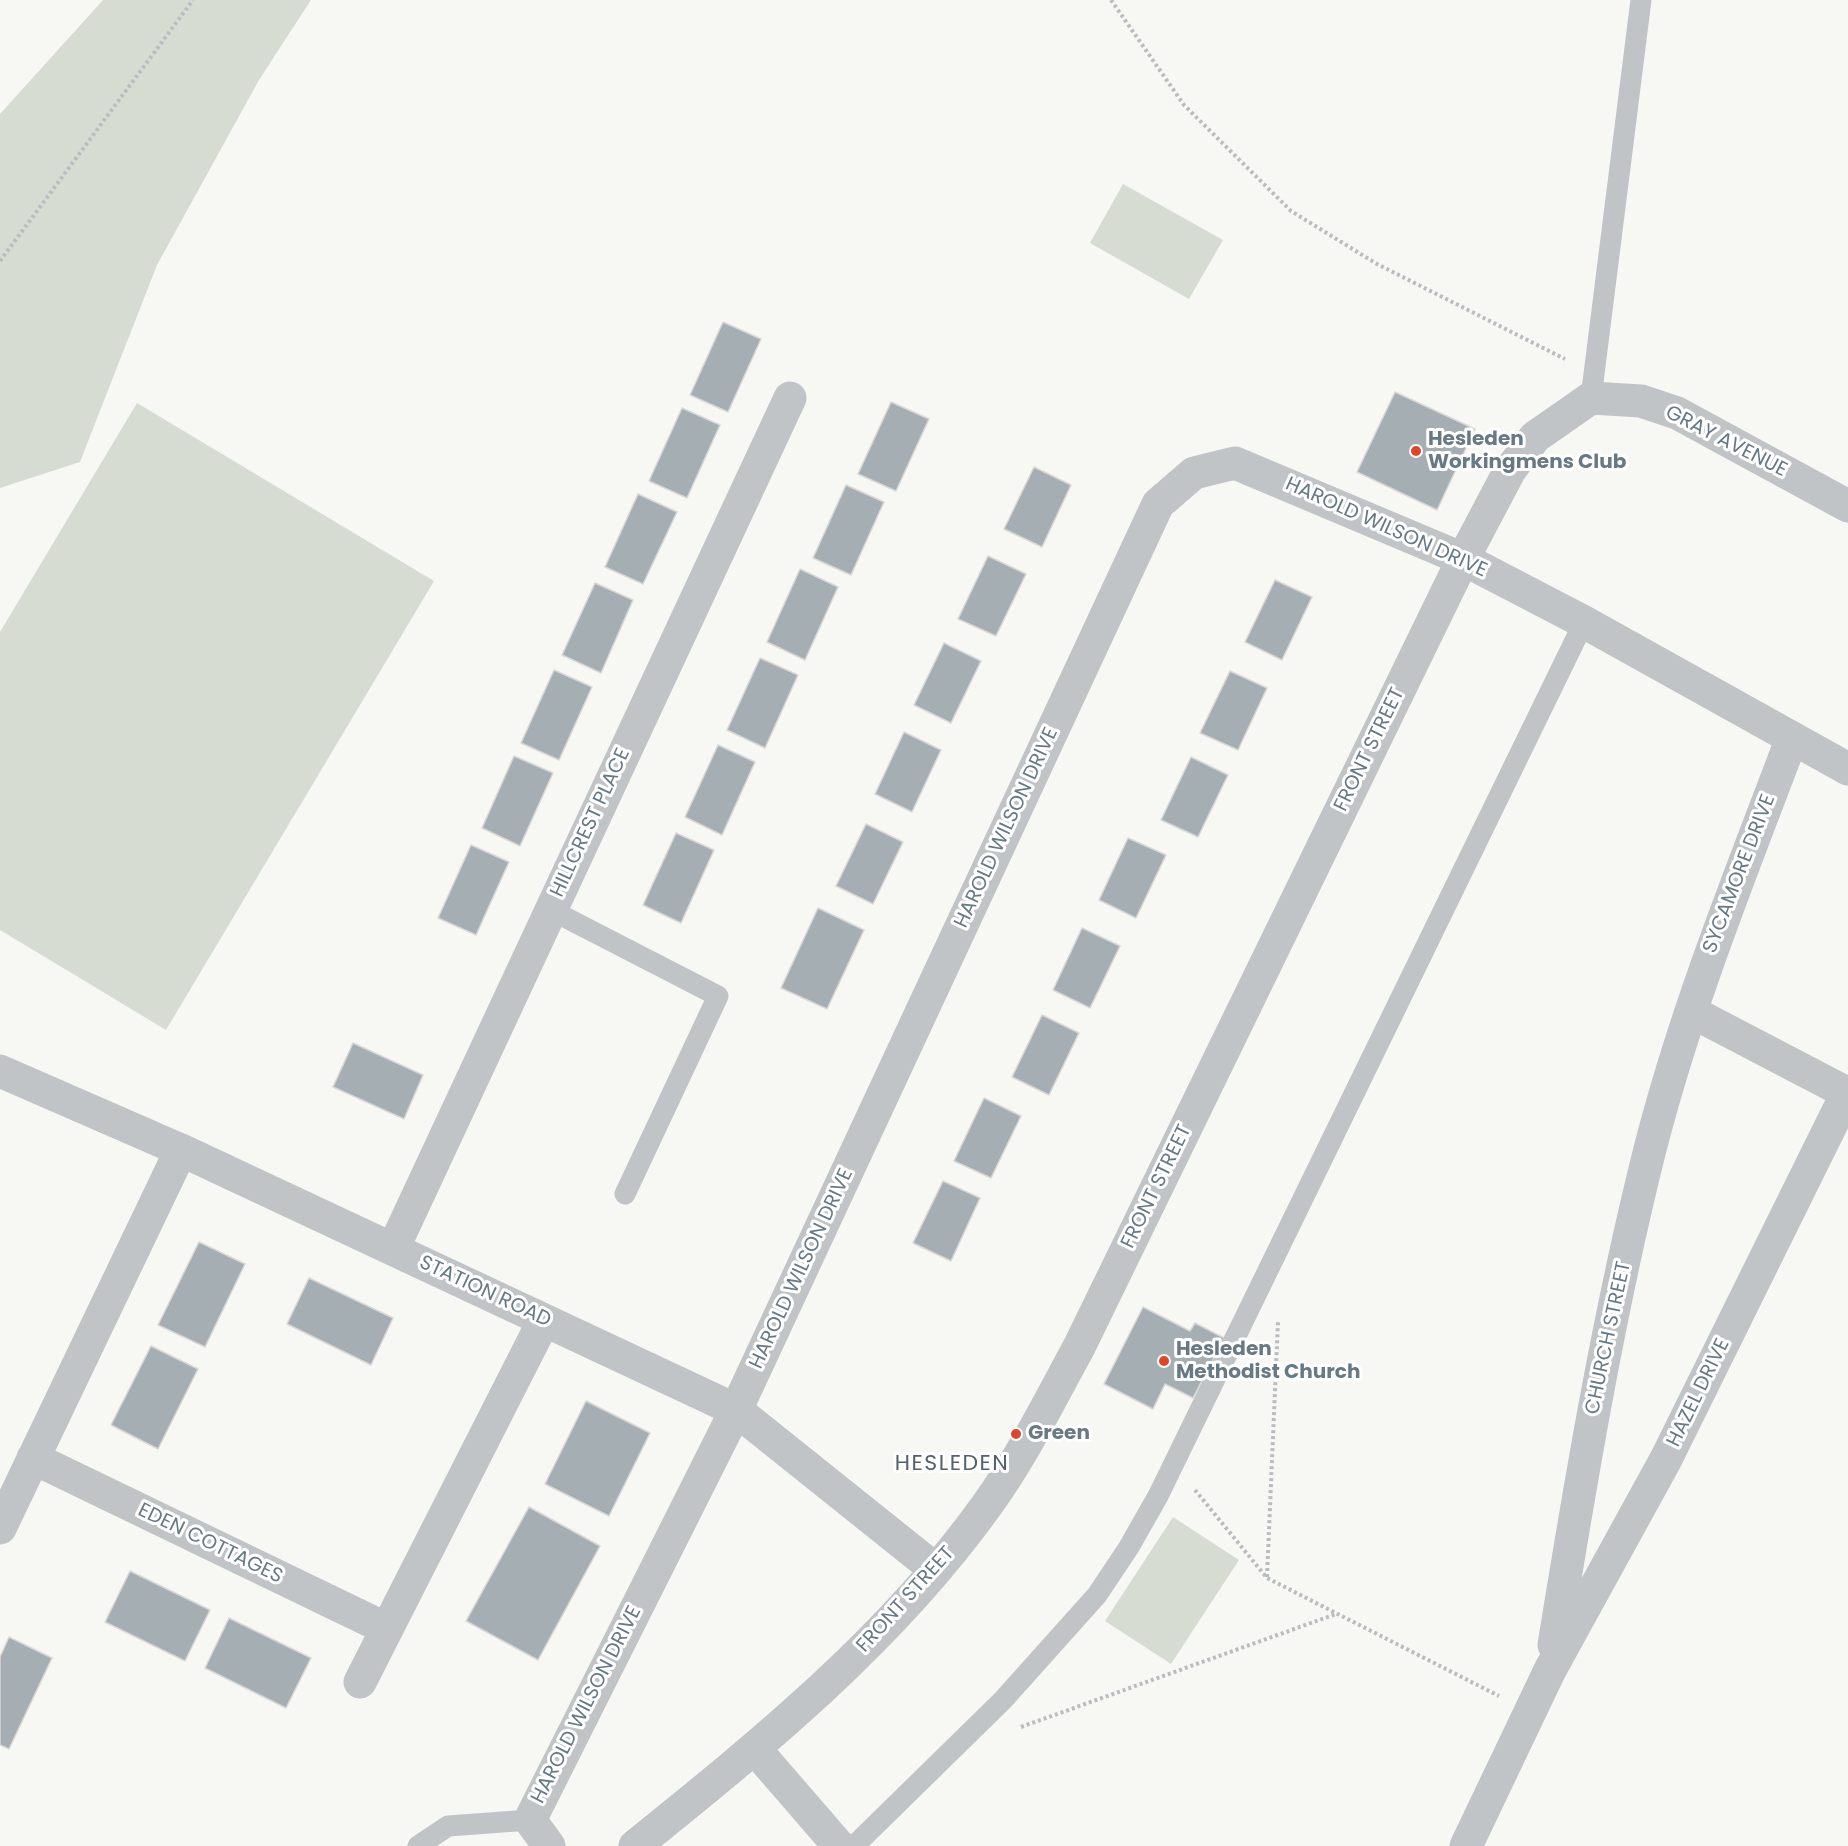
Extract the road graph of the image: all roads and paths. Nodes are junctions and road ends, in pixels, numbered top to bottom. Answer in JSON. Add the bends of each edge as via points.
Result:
{"nodes":[{"id":1,"x":193,"y":0,"type":"edge"},
{"id":2,"x":1112,"y":0,"type":"edge"},
{"id":3,"x":1641,"y":0,"type":"edge"},
{"id":4,"x":0,"y":261,"type":"edge"},
{"id":5,"x":790,"y":398,"type":"dead end"},
{"id":6,"x":1592,"y":398,"type":"junction"},
{"id":7,"x":1848,"y":506,"type":"edge"},
{"id":8,"x":1463,"y":559,"type":"junction"},
{"id":9,"x":1584,"y":622,"type":"junction"},
{"id":10,"x":1792,"y":738,"type":"junction"},
{"id":11,"x":1848,"y":768,"type":"edge"},
{"id":12,"x":551,"y":909,"type":"junction"},
{"id":13,"x":1692,"y":1012,"type":"junction"},
{"id":14,"x":0,"y":1071,"type":"edge"},
{"id":15,"x":181,"y":1150,"type":"junction"},
{"id":16,"x":625,"y":1194,"type":"dead end"},
{"id":17,"x":393,"y":1249,"type":"junction"},
{"id":18,"x":1279,"y":1311,"type":"dead end"},
{"id":19,"x":544,"y":1320,"type":"junction"},
{"id":20,"x":736,"y":1410,"type":"junction"},
{"id":21,"x":33,"y":1458,"type":"junction"},
{"id":22,"x":1173,"y":1464,"type":"junction"},
{"id":23,"x":0,"y":1528,"type":"edge"},
{"id":24,"x":936,"y":1570,"type":"junction"},
{"id":25,"x":1267,"y":1578,"type":"junction"},
{"id":26,"x":1336,"y":1613,"type":"junction"},
{"id":27,"x":387,"y":1629,"type":"junction"},
{"id":28,"x":1550,"y":1670,"type":"junction"},
{"id":29,"x":360,"y":1682,"type":"dead end"},
{"id":30,"x":1530,"y":1712,"type":"junction"},
{"id":31,"x":965,"y":1738,"type":"junction"},
{"id":32,"x":756,"y":1749,"type":"junction"},
{"id":33,"x":530,"y":1820,"type":"junction"},
{"id":34,"x":418,"y":1846,"type":"edge"},
{"id":35,"x":549,"y":1846,"type":"edge"},
{"id":36,"x":635,"y":1846,"type":"edge"},
{"id":37,"x":840,"y":1846,"type":"edge"},
{"id":38,"x":854,"y":1846,"type":"edge"},
{"id":39,"x":1466,"y":1846,"type":"edge"}],
"edges":[{"from":1,"to":4,"type":"path"},
{"from":2,"to":6,"type":"path","via":[[1184,105],[1292,211],[1377,264],[1560,355],[1572,365]]},
{"from":3,"to":6,"type":"lane"},
{"from":5,"to":12,"type":"street","name":"HILLCREST PLACE"},
{"from":6,"to":7,"type":"street","name":"GRAY AVENUE","via":[[1641,401],[1677,413]]},
{"from":6,"to":8,"type":"street","via":[[1535,436],[1510,470]]},
{"from":8,"to":9,"type":"street","name":"HAROLD WILSON DRIVE"},
{"from":8,"to":20,"type":"street","name":"HAROLD WILSON DRIVE","via":[[1235,463],[1194,474],[1158,504]]},
{"from":8,"to":24,"type":"street","name":"FRONT STREET","via":[[1079,1347],[988,1504]]},
{"from":9,"to":10,"type":"street","name":"HAROLD WILSON DRIVE"},
{"from":9,"to":22,"type":"lane"},
{"from":10,"to":11,"type":"street","name":"HAROLD WILSON DRIVE"},
{"from":10,"to":13,"type":"street","name":"SYCAMORE DRIVE","via":[[1712,948]]},
{"from":12,"to":16,"type":"lane","via":[[718,996]]},
{"from":12,"to":17,"type":"street","name":"HILLCREST PLACE"},
{"from":13,"to":28,"type":"street","name":"CHURCH STREET","via":[[1651,1148],[1595,1402]]},
{"from":13,"to":28,"type":"street","name":"HAZEL DRIVE","via":[[1847,1093],[1666,1459]]},
{"from":14,"to":15,"type":"street","name":"STATION ROAD"},
{"from":15,"to":17,"type":"street","name":"STATION ROAD"},
{"from":15,"to":21,"type":"street"},
{"from":17,"to":19,"type":"street","name":"STATION ROAD"},
{"from":18,"to":25,"type":"path"},
{"from":19,"to":20,"type":"street","name":"STATION ROAD"},
{"from":19,"to":27,"type":"street"},
{"from":20,"to":24,"type":"street","name":"STATION ROAD"},
{"from":20,"to":33,"type":"street","name":"HAROLD WILSON DRIVE"},
{"from":21,"to":23,"type":"street"},
{"from":21,"to":27,"type":"street","name":"EDEN COTTAGES"},
{"from":22,"to":25,"type":"path"},
{"from":22,"to":31,"type":"lane","via":[[1130,1547],[1096,1595]]},
{"from":24,"to":32,"type":"street","name":"FRONT STREET","via":[[895,1618]]},
{"from":25,"to":26,"type":"path"},
{"from":26,"to":30,"type":"path"},
{"from":26,"to":31,"type":"path","via":[[988,1739]]},
{"from":27,"to":29,"type":"street"},
{"from":28,"to":30,"type":"street","name":"HAZEL DRIVE"},
{"from":30,"to":39,"type":"street","name":"HAZEL DRIVE"},
{"from":31,"to":38,"type":"lane"},
{"from":32,"to":36,"type":"street"},
{"from":32,"to":37,"type":"street"},
{"from":33,"to":34,"type":"lane","via":[[448,1826]]},
{"from":33,"to":35,"type":"street","name":"HAROLD WILSON DRIVE"}]}
